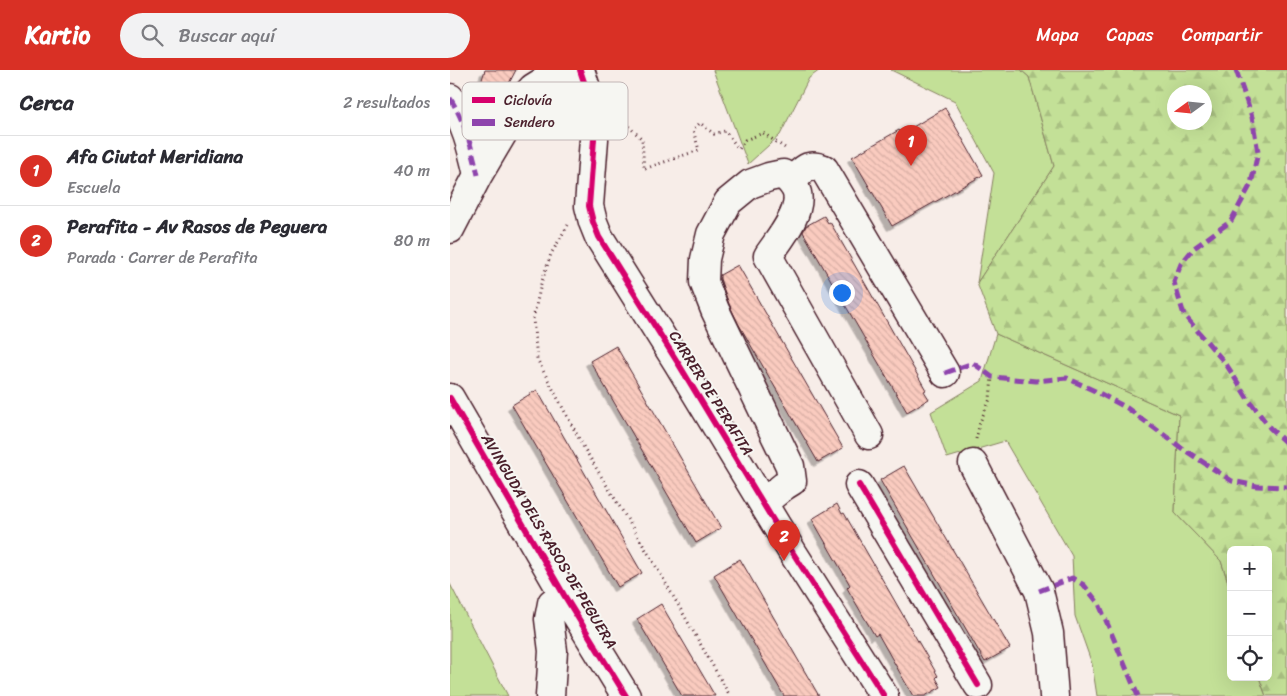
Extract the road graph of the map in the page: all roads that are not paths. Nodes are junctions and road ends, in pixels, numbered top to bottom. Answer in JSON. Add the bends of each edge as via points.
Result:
{"nodes":[{"id":1,"x":530,"y":70,"type":"edge"},
{"id":2,"x":582,"y":76,"type":"edge"},
{"id":3,"x":525,"y":82,"type":"edge"},
{"id":4,"x":543,"y":82,"type":"edge"},
{"id":5,"x":450,"y":98,"type":"edge"},
{"id":6,"x":462,"y":122,"type":"edge"},
{"id":7,"x":469,"y":140,"type":"edge"},
{"id":8,"x":499,"y":140,"type":"edge"},
{"id":9,"x":594,"y":140,"type":"edge"},
{"id":10,"x":478,"y":175,"type":"junction"},
{"id":11,"x":791,"y":182,"type":"junction"},
{"id":12,"x":450,"y":228,"type":"edge"},
{"id":13,"x":945,"y":373,"type":"dead end"},
{"id":14,"x":450,"y":398,"type":"edge"},
{"id":15,"x":869,"y":435,"type":"dead end"},
{"id":16,"x":973,"y":464,"type":"road end"},
{"id":17,"x":858,"y":485,"type":"dead end"},
{"id":18,"x":763,"y":503,"type":"junction"},
{"id":19,"x":564,"y":595,"type":"junction"},
{"id":20,"x":978,"y":685,"type":"dead end"},
{"id":21,"x":550,"y":696,"type":"edge"},
{"id":22,"x":626,"y":696,"type":"edge"},
{"id":23,"x":884,"y":696,"type":"edge"},
{"id":24,"x":1054,"y":696,"type":"edge"}],
"edges":[{"from":1,"to":3,"type":"street"},
{"from":2,"to":4,"type":"street","via":[[550,78]]},
{"from":5,"to":6,"type":"street"},
{"from":7,"to":10,"type":"street"},
{"from":8,"to":10,"type":"street"},
{"from":9,"to":18,"type":"street","name":"CARRER DE PERAFITA","via":[[589,206],[598,236]]},
{"from":10,"to":12,"type":"street"},
{"from":11,"to":13,"type":"street","via":[[807,167],[824,169]]},
{"from":11,"to":15,"type":"street","via":[[797,193],[797,205],[789,225],[768,256]]},
{"from":11,"to":18,"type":"street","name":"CARRER DE PERAFITA","via":[[783,174],[769,177],[750,184],[728,202],[711,234],[705,259],[704,282],[715,310],[790,466],[792,482]]},
{"from":14,"to":19,"type":"street","name":"AVINGUDA DELS RASOS DE PEGUERA"},
{"from":16,"to":24,"type":"street","via":[[1039,592],[1049,633]]},
{"from":17,"to":20,"type":"street"},
{"from":18,"to":23,"type":"street","name":"CARRER DE PERAFITA"},
{"from":19,"to":21,"type":"street","via":[[552,603],[549,619],[553,651]]},
{"from":19,"to":22,"type":"street","name":"AVINGUDA DELS RASOS DE PEGUERA"}]}
